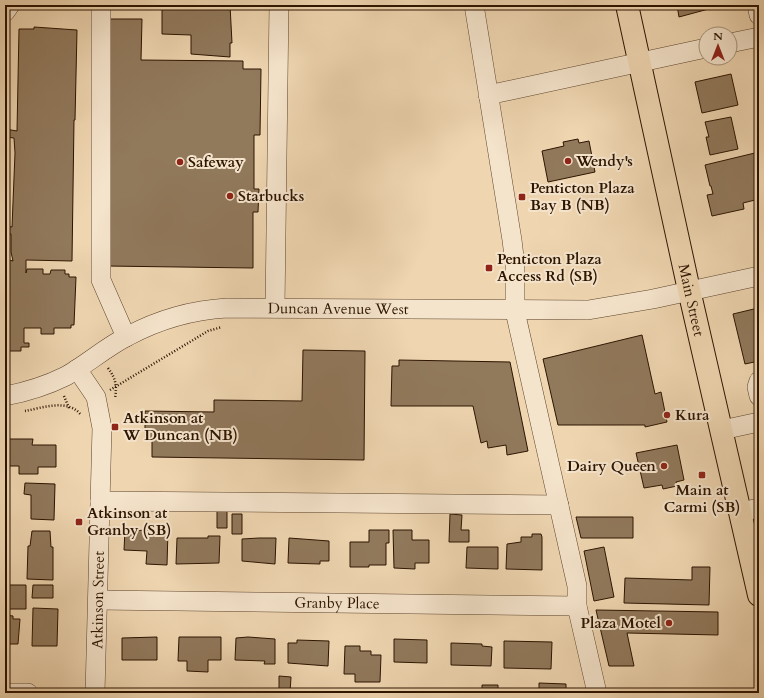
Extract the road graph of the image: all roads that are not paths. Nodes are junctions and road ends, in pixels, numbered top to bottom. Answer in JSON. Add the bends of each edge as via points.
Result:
{"nodes":[{"id":1,"x":10,"y":5,"type":"edge"},
{"id":2,"x":100,"y":5,"type":"edge"},
{"id":3,"x":279,"y":5,"type":"edge"},
{"id":4,"x":474,"y":5,"type":"edge"},
{"id":5,"x":627,"y":5,"type":"edge"},
{"id":6,"x":757,"y":5,"type":"edge"},
{"id":7,"x":5,"y":12,"type":"edge"},
{"id":8,"x":759,"y":15,"type":"edge"},
{"id":9,"x":759,"y":37,"type":"edge"},
{"id":10,"x":738,"y":41,"type":"edge"},
{"id":11,"x":698,"y":50,"type":"edge"},
{"id":12,"x":640,"y":62,"type":"junction"},
{"id":13,"x":488,"y":95,"type":"junction"},
{"id":14,"x":759,"y":276,"type":"edge"},
{"id":15,"x":689,"y":290,"type":"junction"},
{"id":16,"x":275,"y":308,"type":"junction"},
{"id":17,"x":515,"y":311,"type":"junction"},
{"id":18,"x":126,"y":336,"type":"junction"},
{"id":19,"x":77,"y":369,"type":"junction"},
{"id":20,"x":759,"y":381,"type":"edge"},
{"id":21,"x":5,"y":396,"type":"edge"},
{"id":22,"x":759,"y":396,"type":"edge"},
{"id":23,"x":759,"y":422,"type":"edge"},
{"id":24,"x":722,"y":430,"type":"junction"},
{"id":25,"x":100,"y":501,"type":"junction"},
{"id":26,"x":559,"y":505,"type":"junction"},
{"id":27,"x":750,"y":510,"type":"edge"},
{"id":28,"x":755,"y":560,"type":"edge"},
{"id":29,"x":759,"y":595,"type":"edge"},
{"id":30,"x":98,"y":600,"type":"junction"},
{"id":31,"x":577,"y":606,"type":"junction"},
{"id":32,"x":5,"y":693,"type":"edge"},
{"id":33,"x":28,"y":693,"type":"edge"},
{"id":34,"x":95,"y":693,"type":"edge"},
{"id":35,"x":597,"y":693,"type":"edge"}],
"edges":[{"from":1,"to":7,"type":"street"},
{"from":2,"to":18,"type":"street","via":[[100,280]]},
{"from":3,"to":16,"type":"street"},
{"from":4,"to":13,"type":"street"},
{"from":5,"to":12,"type":"main road","name":"Main Street"},
{"from":6,"to":8,"type":"street"},
{"from":9,"to":10,"type":"street"},
{"from":11,"to":12,"type":"street"},
{"from":12,"to":13,"type":"street"},
{"from":12,"to":15,"type":"main road","name":"Main Street"},
{"from":13,"to":17,"type":"street","via":[[512,240]]},
{"from":14,"to":15,"type":"street","name":"Duncan Avenue West"},
{"from":15,"to":17,"type":"street","name":"Duncan Avenue West","via":[[588,310]]},
{"from":15,"to":24,"type":"main road","name":"Main Street"},
{"from":16,"to":17,"type":"street","name":"Duncan Avenue West"},
{"from":16,"to":18,"type":"street","name":"Duncan Avenue West","via":[[228,308],[191,312],[156,322]]},
{"from":17,"to":26,"type":"street"},
{"from":18,"to":19,"type":"street","name":"Duncan Avenue West"},
{"from":19,"to":21,"type":"street","name":"Duncan Avenue West","via":[[44,386]]},
{"from":19,"to":25,"type":"street","name":"Atkinson Street","via":[[96,397],[102,428]]},
{"from":20,"to":22,"type":"street"},
{"from":23,"to":24,"type":"street"},
{"from":24,"to":27,"type":"main road","name":"Main Street"},
{"from":25,"to":26,"type":"street"},
{"from":25,"to":30,"type":"street","name":"Atkinson Street"},
{"from":26,"to":31,"type":"street","via":[[577,586]]},
{"from":27,"to":28,"type":"main road","name":"Main Street"},
{"from":28,"to":29,"type":"main road","name":"Main Street"},
{"from":30,"to":31,"type":"street","name":"Granby Place"},
{"from":30,"to":34,"type":"street","name":"Atkinson Street"},
{"from":31,"to":35,"type":"street"},
{"from":32,"to":33,"type":"street"}]}
